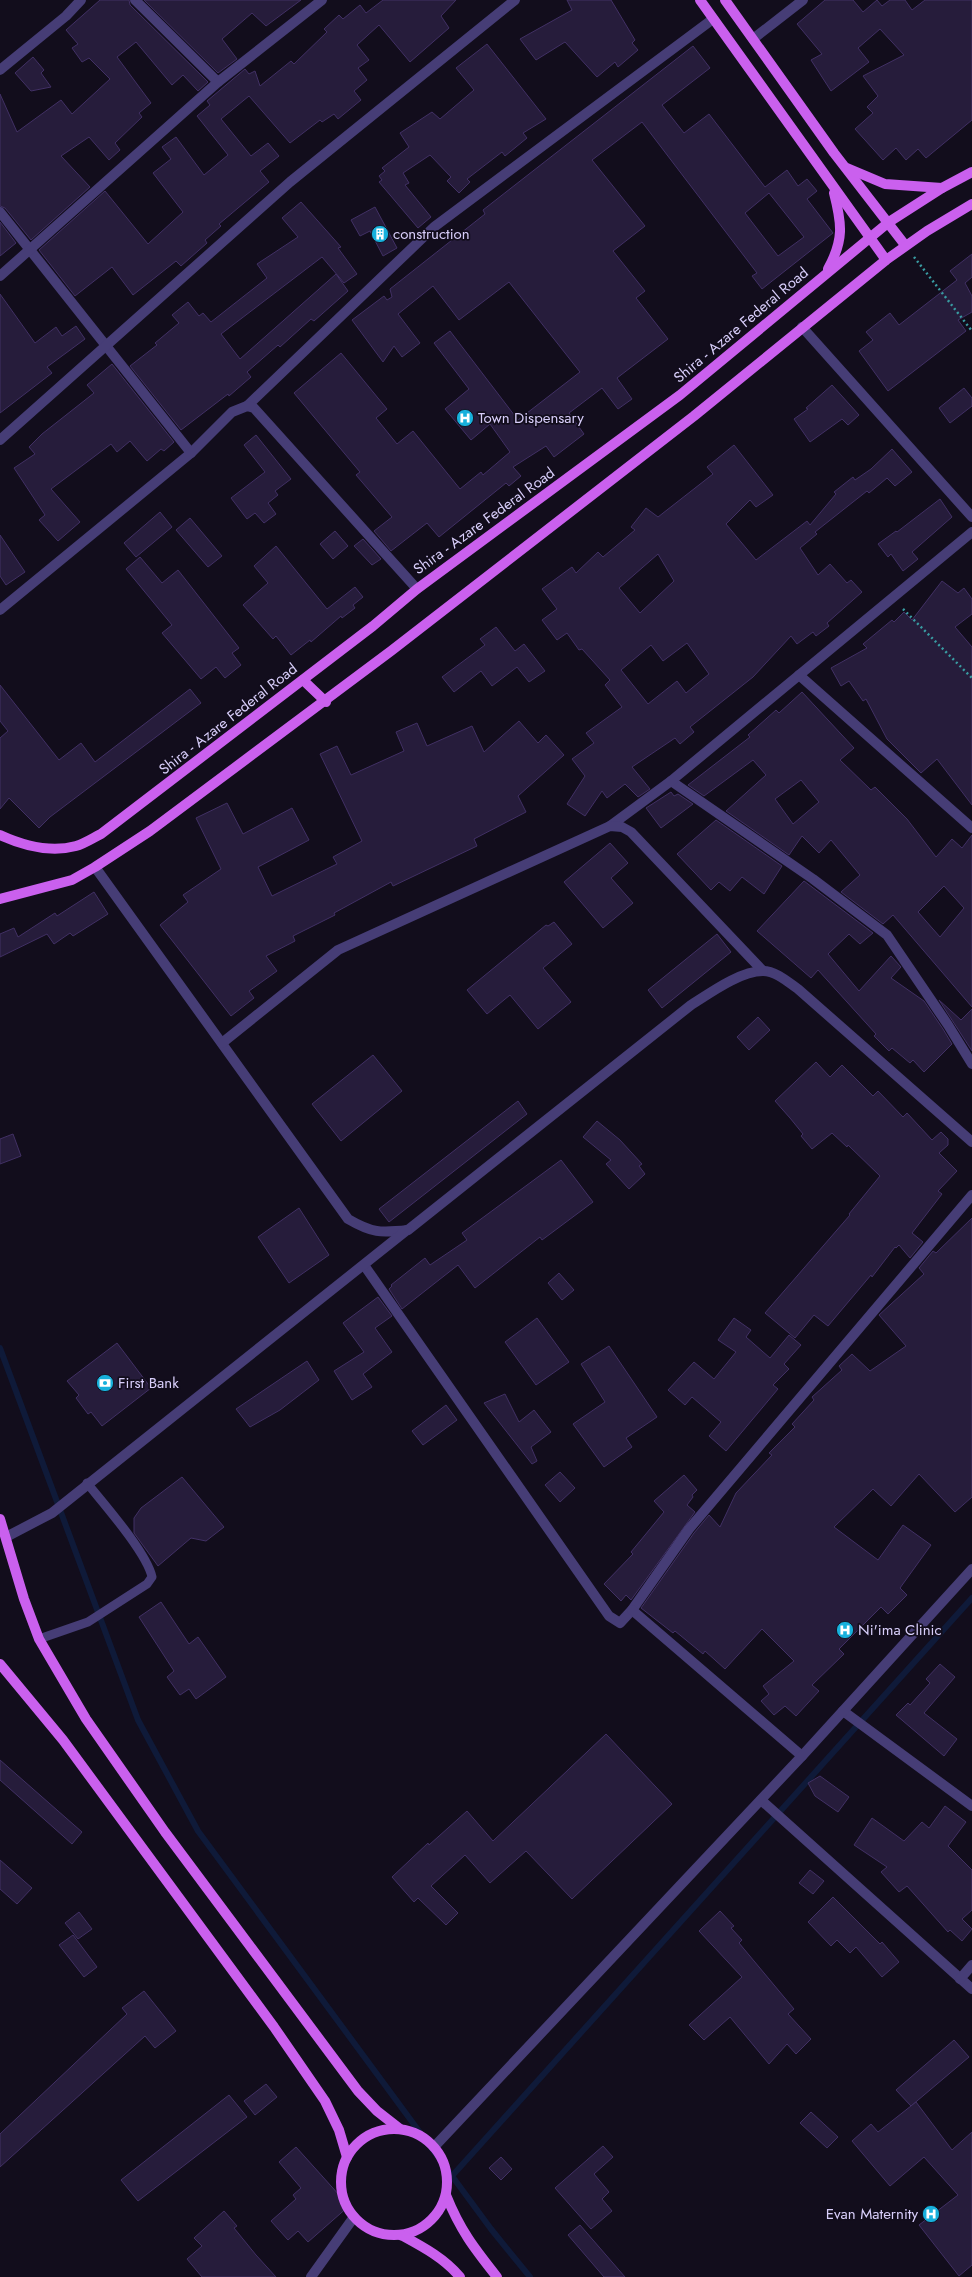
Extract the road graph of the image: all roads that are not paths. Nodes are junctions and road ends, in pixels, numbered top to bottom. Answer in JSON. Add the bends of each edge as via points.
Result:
{"nodes":[{"id":1,"x":81,"y":0,"type":"edge"},
{"id":2,"x":135,"y":0,"type":"edge"},
{"id":3,"x":322,"y":0,"type":"edge"},
{"id":4,"x":515,"y":0,"type":"edge"},
{"id":5,"x":700,"y":0,"type":"edge"},
{"id":6,"x":725,"y":0,"type":"edge"},
{"id":7,"x":803,"y":0,"type":"edge"},
{"id":8,"x":713,"y":19,"type":"junction"},
{"id":9,"x":753,"y":39,"type":"junction"},
{"id":10,"x":0,"y":70,"type":"edge"},
{"id":11,"x":218,"y":82,"type":"junction"},
{"id":12,"x":846,"y":167,"type":"junction"},
{"id":13,"x":972,"y":172,"type":"edge"},
{"id":14,"x":831,"y":185,"type":"junction"},
{"id":15,"x":942,"y":188,"type":"junction"},
{"id":16,"x":972,"y":204,"type":"edge"},
{"id":17,"x":0,"y":212,"type":"edge"},
{"id":18,"x":889,"y":222,"type":"junction"},
{"id":19,"x":869,"y":238,"type":"junction"},
{"id":20,"x":905,"y":245,"type":"junction"},
{"id":21,"x":30,"y":250,"type":"junction"},
{"id":22,"x":886,"y":260,"type":"junction"},
{"id":23,"x":824,"y":275,"type":"junction"},
{"id":24,"x":0,"y":276,"type":"edge"},
{"id":25,"x":802,"y":327,"type":"junction"},
{"id":26,"x":106,"y":347,"type":"junction"},
{"id":27,"x":247,"y":406,"type":"junction"},
{"id":28,"x":0,"y":440,"type":"edge"},
{"id":29,"x":191,"y":453,"type":"junction"},
{"id":30,"x":972,"y":517,"type":"edge"},
{"id":31,"x":972,"y":532,"type":"edge"},
{"id":32,"x":417,"y":589,"type":"junction"},
{"id":33,"x":0,"y":610,"type":"edge"},
{"id":34,"x":799,"y":675,"type":"junction"},
{"id":35,"x":303,"y":680,"type":"junction"},
{"id":36,"x":326,"y":702,"type":"junction"},
{"id":37,"x":672,"y":780,"type":"junction"},
{"id":38,"x":610,"y":826,"type":"junction"},
{"id":39,"x":972,"y":828,"type":"edge"},
{"id":40,"x":0,"y":836,"type":"edge"},
{"id":41,"x":95,"y":867,"type":"junction"},
{"id":42,"x":0,"y":899,"type":"edge"},
{"id":43,"x":763,"y":971,"type":"junction"},
{"id":44,"x":222,"y":1044,"type":"junction"},
{"id":45,"x":972,"y":1064,"type":"edge"},
{"id":46,"x":972,"y":1142,"type":"edge"},
{"id":47,"x":972,"y":1195,"type":"edge"},
{"id":48,"x":408,"y":1230,"type":"junction"},
{"id":49,"x":364,"y":1265,"type":"junction"},
{"id":50,"x":87,"y":1484,"type":"junction"},
{"id":51,"x":0,"y":1519,"type":"edge"},
{"id":52,"x":6,"y":1537,"type":"junction"},
{"id":53,"x":972,"y":1569,"type":"edge"},
{"id":54,"x":632,"y":1610,"type":"junction"},
{"id":55,"x":39,"y":1639,"type":"junction"},
{"id":56,"x":0,"y":1664,"type":"edge"},
{"id":57,"x":843,"y":1711,"type":"junction"},
{"id":58,"x":802,"y":1756,"type":"junction"},
{"id":59,"x":762,"y":1800,"type":"junction"},
{"id":60,"x":972,"y":1806,"type":"edge"},
{"id":61,"x":972,"y":1965,"type":"edge"},
{"id":62,"x":960,"y":1979,"type":"junction"},
{"id":63,"x":972,"y":1989,"type":"edge"},
{"id":64,"x":400,"y":2129,"type":"junction"},
{"id":65,"x":434,"y":2147,"type":"junction"},
{"id":66,"x":347,"y":2157,"type":"junction"},
{"id":67,"x":446,"y":2195,"type":"junction"},
{"id":68,"x":354,"y":2217,"type":"junction"},
{"id":69,"x":401,"y":2235,"type":"junction"},
{"id":70,"x":311,"y":2277,"type":"edge"},
{"id":71,"x":460,"y":2277,"type":"edge"},
{"id":72,"x":497,"y":2277,"type":"edge"}],
"edges":[{"from":1,"to":10,"type":"street","via":[[66,16]]},
{"from":2,"to":11,"type":"street"},
{"from":3,"to":11,"type":"street"},
{"from":4,"to":26,"type":"street","via":[[290,182]]},
{"from":5,"to":8,"type":"main road"},
{"from":6,"to":9,"type":"main road"},
{"from":7,"to":9,"type":"street"},
{"from":8,"to":14,"type":"main road"},
{"from":8,"to":27,"type":"street","via":[[434,227]]},
{"from":9,"to":12,"type":"main road"},
{"from":11,"to":21,"type":"street"},
{"from":12,"to":15,"type":"main road","via":[[885,184]]},
{"from":12,"to":18,"type":"main road"},
{"from":13,"to":15,"type":"main road","name":"Shira - Azare Federal Road"},
{"from":14,"to":19,"type":"main road"},
{"from":14,"to":23,"type":"main road","via":[[838,209],[841,238],[837,253]]},
{"from":15,"to":18,"type":"main road","name":"Shira - Azare Federal Road"},
{"from":16,"to":20,"type":"main road"},
{"from":17,"to":21,"type":"street"},
{"from":18,"to":19,"type":"main road","name":"Shira - Azare Federal Road"},
{"from":18,"to":20,"type":"main road"},
{"from":19,"to":22,"type":"main road"},
{"from":19,"to":23,"type":"main road","name":"Shira - Azare Federal Road"},
{"from":20,"to":22,"type":"main road"},
{"from":21,"to":24,"type":"street"},
{"from":21,"to":26,"type":"street"},
{"from":22,"to":25,"type":"main road"},
{"from":23,"to":32,"type":"main road","name":"Shira - Azare Federal Road","via":[[680,394]]},
{"from":25,"to":30,"type":"street"},
{"from":25,"to":36,"type":"main road","via":[[694,416]]},
{"from":26,"to":28,"type":"street"},
{"from":26,"to":29,"type":"street"},
{"from":27,"to":29,"type":"street","via":[[232,412]]},
{"from":27,"to":32,"type":"street","via":[[254,408]]},
{"from":29,"to":33,"type":"street"},
{"from":31,"to":34,"type":"street"},
{"from":32,"to":35,"type":"main road","name":"Shira - Azare Federal Road"},
{"from":34,"to":37,"type":"street"},
{"from":34,"to":39,"type":"street"},
{"from":35,"to":36,"type":"main road"},
{"from":35,"to":40,"type":"main road","name":"Shira - Azare Federal Road","via":[[101,834],[76,846],[52,849],[24,846]]},
{"from":36,"to":41,"type":"main road","via":[[150,831]]},
{"from":37,"to":38,"type":"street"},
{"from":37,"to":45,"type":"street","via":[[813,879],[887,935]]},
{"from":38,"to":43,"type":"street","via":[[622,827],[631,832]]},
{"from":38,"to":44,"type":"street","via":[[338,950]]},
{"from":41,"to":42,"type":"main road","via":[[72,880]]},
{"from":41,"to":44,"type":"street"},
{"from":43,"to":46,"type":"street","via":[[779,976],[798,989]]},
{"from":43,"to":48,"type":"street","via":[[738,977],[691,1005]]},
{"from":44,"to":48,"type":"street","via":[[348,1219],[366,1230]]},
{"from":47,"to":54,"type":"street","via":[[689,1529]]},
{"from":48,"to":49,"type":"street"},
{"from":49,"to":50,"type":"street"},
{"from":49,"to":54,"type":"street","via":[[609,1616],[620,1623]]},
{"from":50,"to":52,"type":"street","via":[[52,1513]]},
{"from":50,"to":55,"type":"lane","via":[[139,1552],[150,1568],[152,1577],[147,1584],[88,1622]]},
{"from":51,"to":52,"type":"main road"},
{"from":52,"to":55,"type":"main road"},
{"from":53,"to":57,"type":"street"},
{"from":54,"to":58,"type":"street"},
{"from":55,"to":64,"type":"main road","via":[[86,1719],[165,1832],[358,2091],[377,2111]]},
{"from":56,"to":66,"type":"main road","via":[[63,1740],[274,2027],[325,2101],[339,2130]]},
{"from":57,"to":58,"type":"street"},
{"from":57,"to":60,"type":"street"},
{"from":58,"to":59,"type":"street"},
{"from":59,"to":62,"type":"street"},
{"from":59,"to":65,"type":"street"},
{"from":61,"to":62,"type":"street"},
{"from":62,"to":63,"type":"street"},
{"from":64,"to":65,"type":"main road","via":[[413,2132]]},
{"from":64,"to":66,"type":"main road","via":[[375,2132],[364,2138]]},
{"from":65,"to":67,"type":"main road","via":[[446,2170]]},
{"from":66,"to":68,"type":"main road","via":[[342,2169],[341,2182],[347,2207]]},
{"from":67,"to":69,"type":"main road","via":[[438,2212],[425,2226]]},
{"from":67,"to":72,"type":"main road","via":[[458,2224],[471,2245]]},
{"from":68,"to":69,"type":"main road","via":[[375,2232]]},
{"from":68,"to":70,"type":"street"},
{"from":69,"to":71,"type":"main road","via":[[449,2264]]}]}
